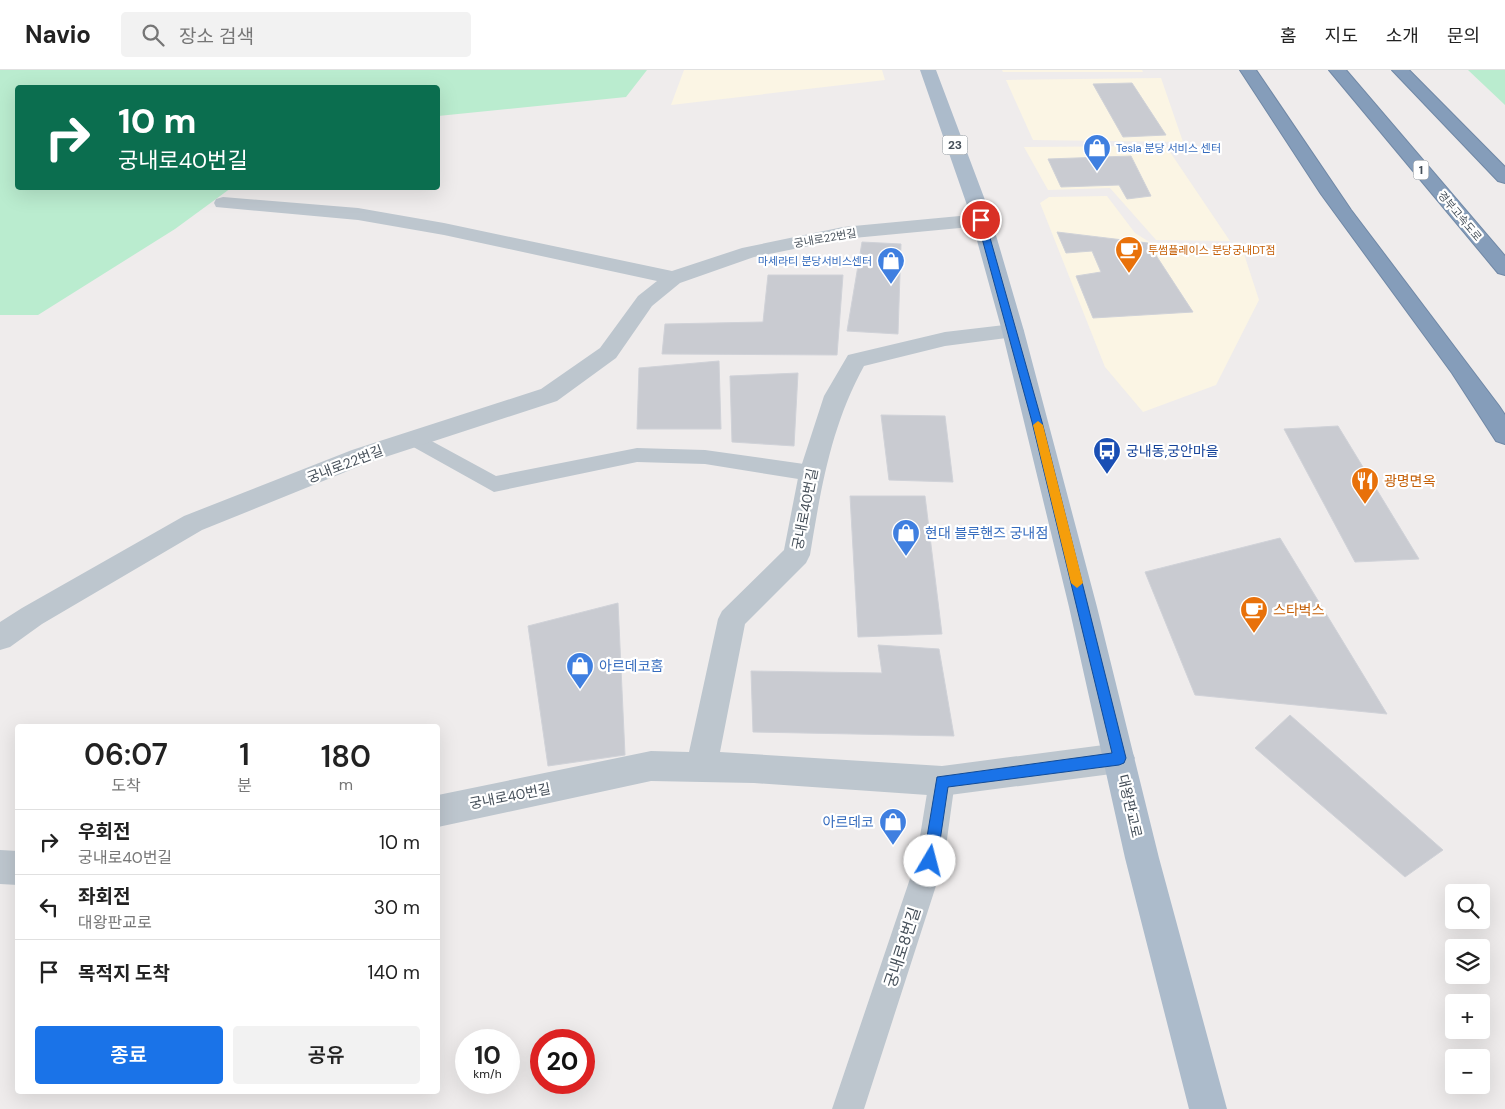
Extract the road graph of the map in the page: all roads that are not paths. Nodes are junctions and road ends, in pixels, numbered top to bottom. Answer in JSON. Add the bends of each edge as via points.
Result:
{"nodes":[{"id":1,"x":928,"y":70,"type":"edge"},
{"id":2,"x":1248,"y":70,"type":"edge"},
{"id":3,"x":1337,"y":70,"type":"edge"},
{"id":4,"x":1400,"y":70,"type":"edge"},
{"id":5,"x":1505,"y":177,"type":"edge"},
{"id":6,"x":223,"y":204,"type":"dead end"},
{"id":7,"x":981,"y":220,"type":"junction"},
{"id":8,"x":1505,"y":269,"type":"edge"},
{"id":9,"x":673,"y":278,"type":"junction"},
{"id":10,"x":1013,"y":331,"type":"junction"},
{"id":11,"x":1505,"y":435,"type":"edge"},
{"id":12,"x":415,"y":439,"type":"junction"},
{"id":13,"x":811,"y":472,"type":"junction"},
{"id":14,"x":0,"y":638,"type":"edge"},
{"id":15,"x":1119,"y":758,"type":"junction"},
{"id":16,"x":702,"y":767,"type":"junction"},
{"id":17,"x":942,"y":781,"type":"junction"},
{"id":18,"x":440,"y":811,"type":"edge"},
{"id":19,"x":0,"y":867,"type":"edge"},
{"id":20,"x":15,"y":868,"type":"edge"},
{"id":21,"x":848,"y":1109,"type":"edge"},
{"id":22,"x":1208,"y":1109,"type":"edge"}],
"edges":[{"from":1,"to":7,"type":"main road","name":"대왕판교로","number":"23"},
{"from":2,"to":11,"type":"highway","via":[[1377,259],[1488,407]]},
{"from":3,"to":8,"type":"highway","name":"경부고속도로","number":"1"},
{"from":4,"to":5,"type":"highway"},
{"from":6,"to":9,"type":"street","via":[[358,214]]},
{"from":7,"to":9,"type":"street","name":"궁내로22번길","via":[[843,233],[748,252]]},
{"from":7,"to":10,"type":"main road","name":"대왕판교로","number":"23"},
{"from":9,"to":12,"type":"street","name":"궁내로22번길","via":[[645,301],[608,353],[549,395]]},
{"from":10,"to":13,"type":"street","name":"궁내로40번길","via":[[945,339],[856,360],[836,396]]},
{"from":10,"to":15,"type":"main road","name":"대왕판교로","number":"23"},
{"from":12,"to":13,"type":"lane","via":[[494,484],[636,455],[705,457]]},
{"from":12,"to":14,"type":"street","name":"궁내로22번길","via":[[361,456],[193,523],[32,616]]},
{"from":13,"to":16,"type":"street","name":"궁내로40번길","via":[[797,555],[732,619]]},
{"from":15,"to":17,"type":"street","name":"궁내로40번길"},
{"from":15,"to":22,"type":"main road","name":"대왕판교로","number":"23"},
{"from":16,"to":17,"type":"street","name":"궁내로40번길"},
{"from":16,"to":18,"type":"street","name":"궁내로40번길","via":[[651,766]]},
{"from":17,"to":21,"type":"lane","name":"궁내로8번길","via":[[930,861]]},
{"from":19,"to":20,"type":"street"}]}
